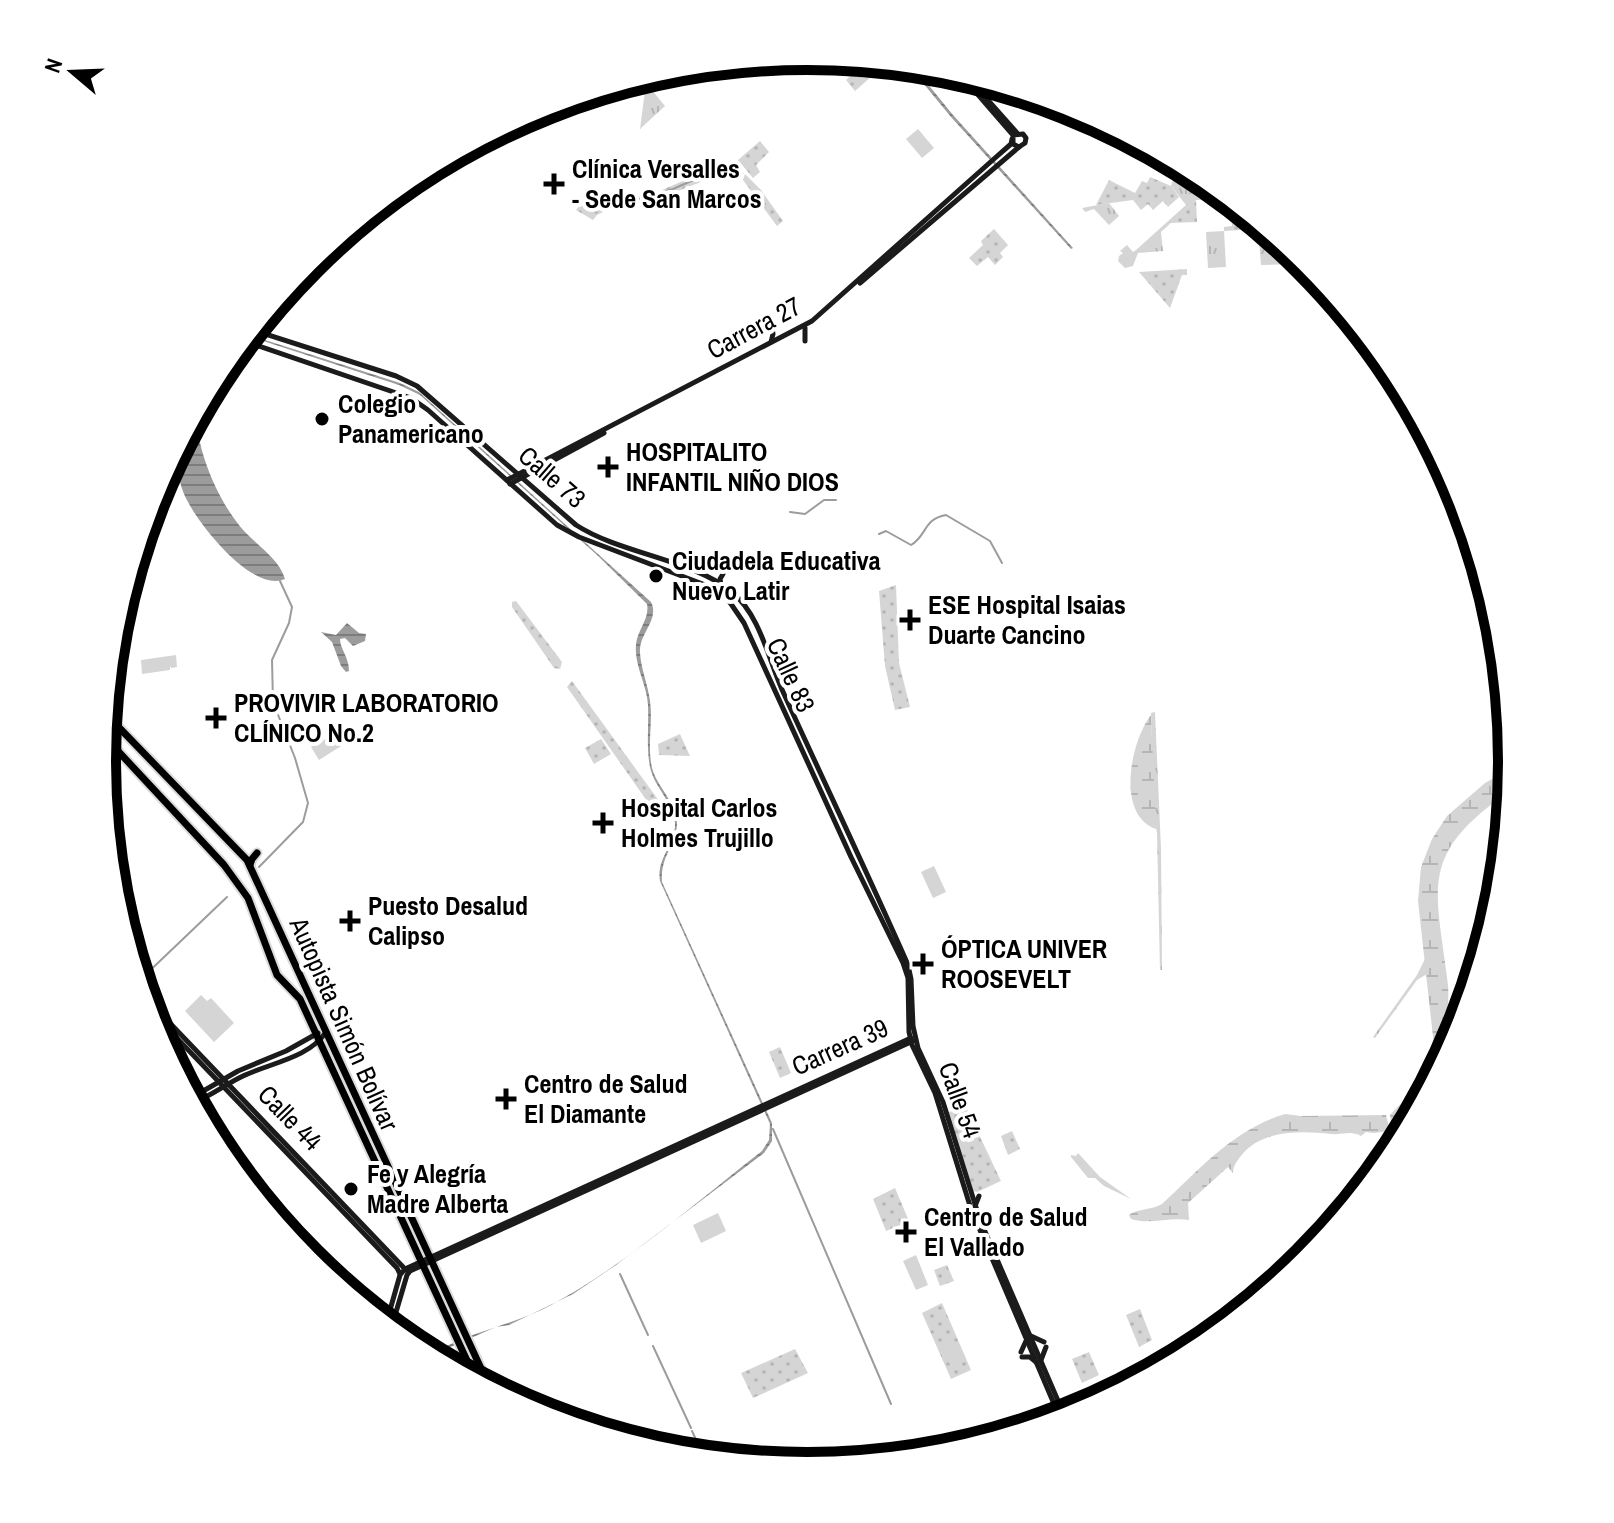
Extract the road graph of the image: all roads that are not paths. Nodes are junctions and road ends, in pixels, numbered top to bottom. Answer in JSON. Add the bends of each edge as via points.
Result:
{"nodes":[{"id":1,"x":978,"y":92,"type":"edge"},
{"id":2,"x":1014,"y":136,"type":"junction"},
{"id":3,"x":1019,"y":147,"type":"junction"},
{"id":4,"x":995,"y":163,"type":"junction"},
{"id":5,"x":772,"y":328,"type":"dead end"},
{"id":6,"x":805,"y":328,"type":"junction"},
{"id":7,"x":264,"y":334,"type":"edge"},
{"id":8,"x":805,"y":341,"type":"dead end"},
{"id":9,"x":771,"y":343,"type":"junction"},
{"id":10,"x":255,"y":345,"type":"edge"},
{"id":11,"x":378,"y":372,"type":"junction"},
{"id":12,"x":375,"y":382,"type":"junction"},
{"id":13,"x":514,"y":479,"type":"junction"},
{"id":14,"x":638,"y":555,"type":"junction"},
{"id":15,"x":651,"y":556,"type":"junction"},
{"id":16,"x":647,"y":563,"type":"junction"},
{"id":17,"x":723,"y":574,"type":"dead end"},
{"id":18,"x":707,"y":578,"type":"joint"},
{"id":19,"x":700,"y":582,"type":"joint"},
{"id":20,"x":721,"y":586,"type":"junction"},
{"id":21,"x":749,"y":615,"type":"junction"},
{"id":22,"x":742,"y":618,"type":"junction"},
{"id":23,"x":755,"y":625,"type":"junction"},
{"id":24,"x":747,"y":628,"type":"junction"},
{"id":25,"x":117,"y":725,"type":"edge"},
{"id":26,"x":807,"y":742,"type":"junction"},
{"id":27,"x":801,"y":746,"type":"junction"},
{"id":28,"x":116,"y":750,"type":"edge"},
{"id":29,"x":812,"y":752,"type":"junction"},
{"id":30,"x":805,"y":757,"type":"junction"},
{"id":31,"x":832,"y":795,"type":"joint"},
{"id":32,"x":825,"y":799,"type":"joint"},
{"id":33,"x":853,"y":841,"type":"junction"},
{"id":34,"x":846,"y":845,"type":"junction"},
{"id":35,"x":257,"y":853,"type":"dead end"},
{"id":36,"x":859,"y":854,"type":"junction"},
{"id":37,"x":851,"y":857,"type":"junction"},
{"id":38,"x":252,"y":871,"type":"junction"},
{"id":39,"x":166,"y":1020,"type":"edge"},
{"id":40,"x":170,"y":1030,"type":"edge"},
{"id":41,"x":326,"y":1032,"type":"junction"},
{"id":42,"x":317,"y":1037,"type":"junction"},
{"id":43,"x":910,"y":1041,"type":"junction"},
{"id":44,"x":832,"y":1076,"type":"junction"},
{"id":45,"x":223,"y":1083,"type":"junction"},
{"id":46,"x":202,"y":1095,"type":"edge"},
{"id":47,"x":768,"y":1103,"type":"junction"},
{"id":48,"x":965,"y":1186,"type":"junction"},
{"id":49,"x":973,"y":1208,"type":"junction"},
{"id":50,"x":427,"y":1262,"type":"junction"},
{"id":51,"x":404,"y":1273,"type":"junction"},
{"id":52,"x":396,"y":1299,"type":"junction"},
{"id":53,"x":390,"y":1313,"type":"edge"},
{"id":54,"x":393,"y":1315,"type":"edge"},
{"id":55,"x":1028,"y":1336,"type":"junction"},
{"id":56,"x":468,"y":1364,"type":"edge"},
{"id":57,"x":1039,"y":1364,"type":"junction"},
{"id":58,"x":483,"y":1372,"type":"edge"},
{"id":59,"x":1057,"y":1405,"type":"edge"}],
"edges":[{"from":1,"to":2,"type":"main road"},
{"from":2,"to":3,"type":"main road","via":[[1013,144]]},
{"from":2,"to":3,"type":"main road","via":[[1023,134],[1026,140]]},
{"from":2,"to":4,"type":"main road","name":"Carrera 27"},
{"from":3,"to":4,"type":"main road","name":"Carrera 27"},
{"from":4,"to":6,"type":"main road","name":"Carrera 27"},
{"from":4,"to":9,"type":"main road","name":"Carrera 27","via":[[820,315]]},
{"from":5,"to":9,"type":"main road"},
{"from":6,"to":8,"type":"main road"},
{"from":6,"to":13,"type":"main road","name":"Carrera 27"},
{"from":7,"to":11,"type":"main road","name":"Calle 73"},
{"from":9,"to":13,"type":"main road","name":"Carrera 27"},
{"from":10,"to":12,"type":"main road","name":"Calle 73"},
{"from":11,"to":12,"type":"main road"},
{"from":11,"to":13,"type":"main road","name":"Calle 73","via":[[417,386]]},
{"from":12,"to":13,"type":"main road","name":"Calle 73","via":[[419,403]]},
{"from":13,"to":14,"type":"main road","name":"Calle 73","via":[[576,525]]},
{"from":13,"to":14,"type":"main road","name":"Calle 73","via":[[548,518],[567,531]]},
{"from":14,"to":15,"type":"main road","name":"Calle 73"},
{"from":14,"to":16,"type":"main road","name":"Calle 73"},
{"from":15,"to":16,"type":"main road"},
{"from":15,"to":18,"type":"main road","name":"Calle 73"},
{"from":16,"to":19,"type":"main road","name":"Calle 73"},
{"from":17,"to":20,"type":"main road"},
{"from":18,"to":20,"type":"main road","name":"Calle 83"},
{"from":19,"to":22,"type":"main road","name":"Calle 83","via":[[726,597]]},
{"from":20,"to":21,"type":"main road","name":"Calle 83"},
{"from":21,"to":22,"type":"main road"},
{"from":21,"to":23,"type":"main road","name":"Calle 83"},
{"from":22,"to":24,"type":"main road","name":"Calle 83"},
{"from":23,"to":24,"type":"main road"},
{"from":23,"to":26,"type":"main road","name":"Calle 83"},
{"from":24,"to":27,"type":"main road","name":"Calle 83"},
{"from":25,"to":38,"type":"highway","name":"Autopista Simón Bolívar","via":[[169,775]]},
{"from":26,"to":27,"type":"main road"},
{"from":26,"to":29,"type":"main road","name":"Calle 83"},
{"from":27,"to":30,"type":"main road","name":"Calle 83"},
{"from":28,"to":42,"type":"highway","name":"Autopista Simón Bolívar","via":[[246,895],[277,975],[300,999]]},
{"from":29,"to":30,"type":"main road"},
{"from":29,"to":31,"type":"main road","name":"Calle 83"},
{"from":30,"to":32,"type":"main road","name":"Calle 83"},
{"from":31,"to":33,"type":"main road","name":"Calle 54"},
{"from":32,"to":34,"type":"main road","name":"Calle 54"},
{"from":33,"to":34,"type":"main road"},
{"from":33,"to":36,"type":"main road","name":"Calle 54"},
{"from":34,"to":37,"type":"main road","name":"Calle 54"},
{"from":35,"to":38,"type":"highway","via":[[250,863]]},
{"from":36,"to":37,"type":"main road","via":[[852,852]]},
{"from":36,"to":43,"type":"main road","name":"Calle 54","via":[[908,965]]},
{"from":37,"to":43,"type":"main road","name":"Calle 54","via":[[906,969]]},
{"from":38,"to":41,"type":"highway","name":"Autopista Simón Bolívar"},
{"from":39,"to":45,"type":"main road","name":"Calle 44"},
{"from":40,"to":45,"type":"main road","name":"Calle 44"},
{"from":41,"to":42,"type":"main road"},
{"from":41,"to":50,"type":"highway","name":"Autopista Simón Bolívar","via":[[423,1241]]},
{"from":42,"to":45,"type":"main road"},
{"from":42,"to":50,"type":"highway","name":"Autopista Simón Bolívar"},
{"from":43,"to":44,"type":"main road","name":"Carrera 39"},
{"from":43,"to":48,"type":"main road","name":"Calle 54","via":[[935,1093]]},
{"from":44,"to":47,"type":"main road","name":"Carrera 39"},
{"from":44,"to":47,"type":"main road","name":"Carrera 39"},
{"from":45,"to":46,"type":"main road"},
{"from":45,"to":51,"type":"main road","name":"Calle 44"},
{"from":47,"to":50,"type":"main road","name":"Carrera 39"},
{"from":48,"to":49,"type":"main road","name":"Calle 54"},
{"from":48,"to":49,"type":"main road","via":[[961,1201]]},
{"from":48,"to":49,"type":"main road","via":[[978,1194]]},
{"from":49,"to":55,"type":"main road","name":"Calle 54"},
{"from":50,"to":51,"type":"main road","name":"Carrera 39"},
{"from":50,"to":56,"type":"highway","name":"Autopista Simón Bolívar"},
{"from":50,"to":58,"type":"highway","name":"Autopista Simón Bolívar"},
{"from":51,"to":52,"type":"main road"},
{"from":52,"to":53,"type":"main road"},
{"from":52,"to":54,"type":"main road"},
{"from":55,"to":57,"type":"main road","name":"Calle 54"},
{"from":55,"to":57,"type":"main road","via":[[1022,1354]]},
{"from":55,"to":57,"type":"main road","via":[[1045,1344]]},
{"from":57,"to":59,"type":"main road","name":"Calle 54"}]}
